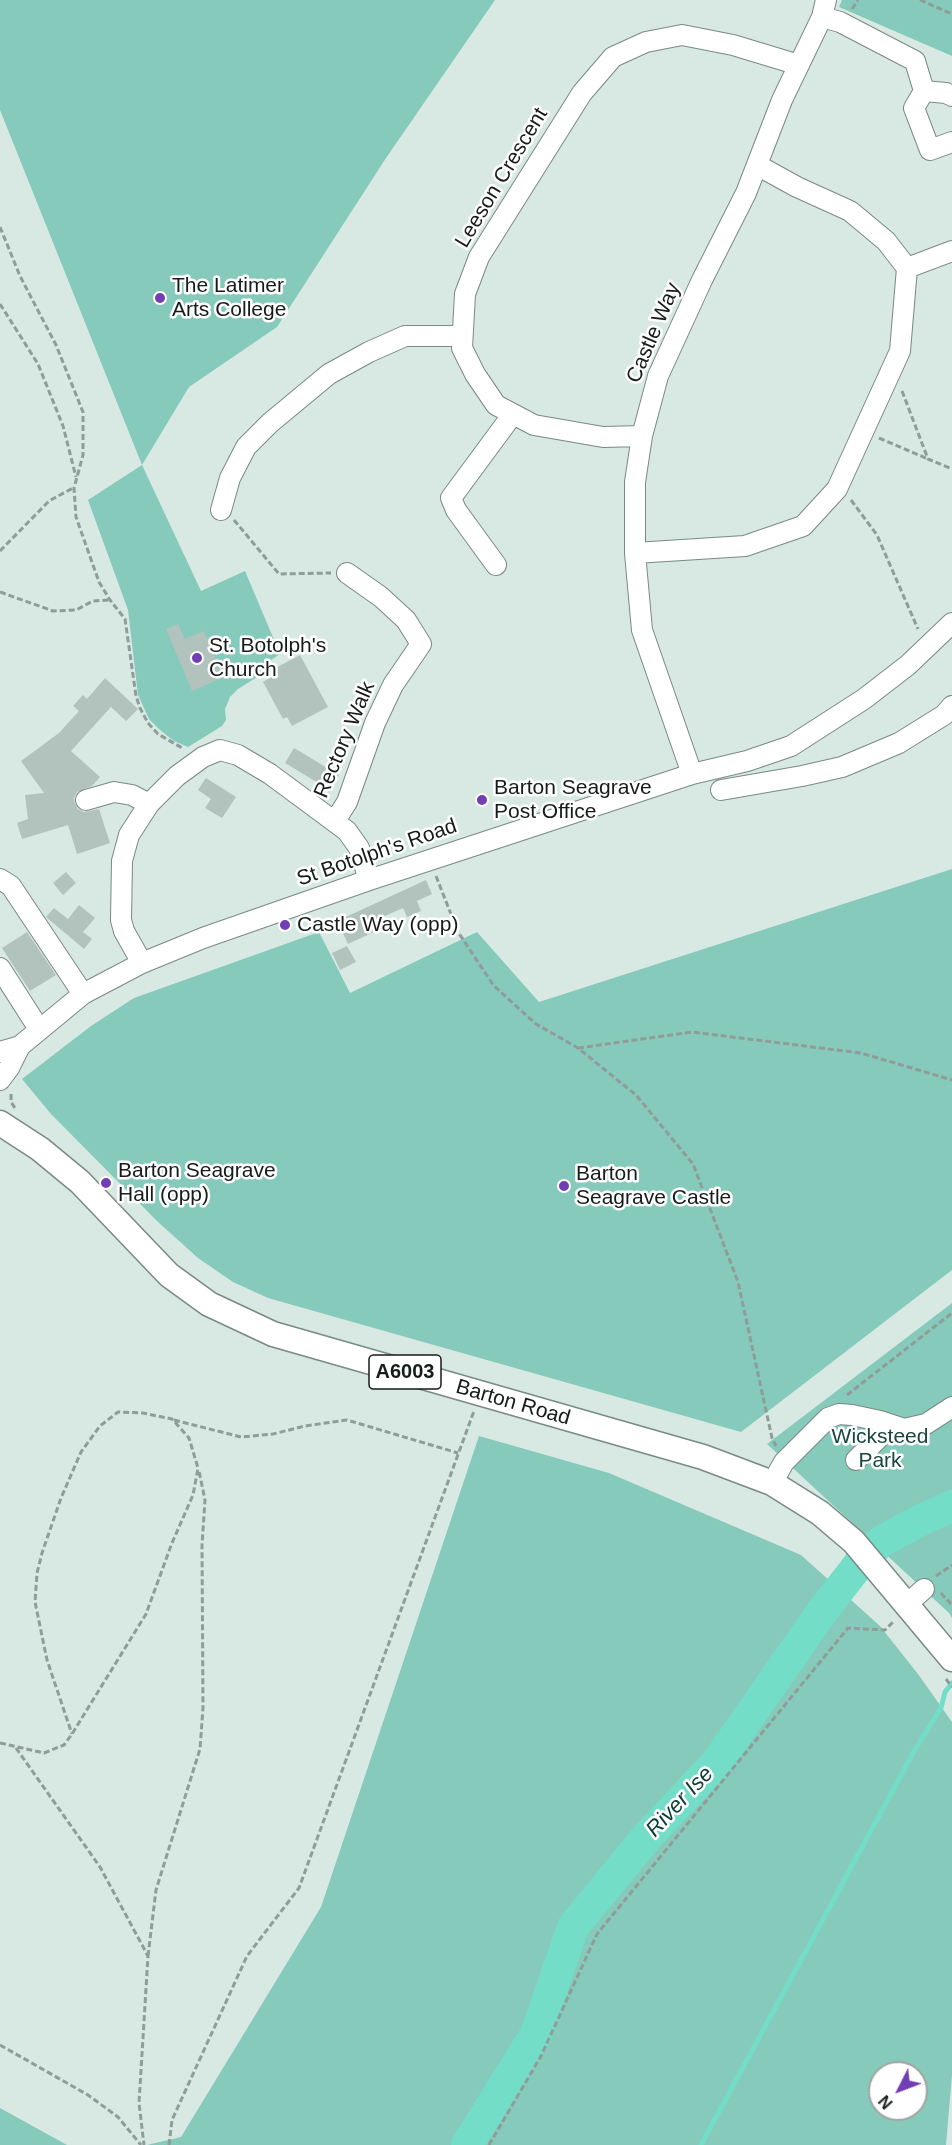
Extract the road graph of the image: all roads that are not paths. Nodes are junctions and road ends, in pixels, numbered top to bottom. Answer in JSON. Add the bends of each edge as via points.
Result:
{"nodes":[{"id":1,"x":824,"y":8,"type":"edge"},
{"id":2,"x":799,"y":65,"type":"junction"},
{"id":3,"x":924,"y":91,"type":"junction"},
{"id":4,"x":952,"y":96,"type":"edge"},
{"id":5,"x":952,"y":142,"type":"edge"},
{"id":6,"x":757,"y":165,"type":"junction"},
{"id":7,"x":952,"y":252,"type":"edge"},
{"id":8,"x":907,"y":268,"type":"junction"},
{"id":9,"x":462,"y":336,"type":"junction"},
{"id":10,"x":513,"y":414,"type":"junction"},
{"id":11,"x":642,"y":436,"type":"junction"},
{"id":12,"x":220,"y":510,"type":"road end"},
{"id":13,"x":635,"y":553,"type":"junction"},
{"id":14,"x":496,"y":566,"type":"dead end"},
{"id":15,"x":347,"y":573,"type":"road end"},
{"id":16,"x":949,"y":625,"type":"edge"},
{"id":17,"x":952,"y":706,"type":"edge"},
{"id":18,"x":791,"y":746,"type":"junction"},
{"id":19,"x":692,"y":774,"type":"junction"},
{"id":20,"x":802,"y":776,"type":"junction"},
{"id":21,"x":721,"y":790,"type":"dead end"},
{"id":22,"x":86,"y":800,"type":"dead end"},
{"id":23,"x":149,"y":804,"type":"junction"},
{"id":24,"x":335,"y":821,"type":"junction"},
{"id":25,"x":0,"y":879,"type":"edge"},
{"id":26,"x":369,"y":880,"type":"junction"},
{"id":27,"x":142,"y":963,"type":"junction"},
{"id":28,"x":0,"y":968,"type":"edge"},
{"id":29,"x":83,"y":994,"type":"junction"},
{"id":30,"x":39,"y":1029,"type":"junction"},
{"id":31,"x":20,"y":1046,"type":"junction"},
{"id":32,"x":0,"y":1052,"type":"edge"},
{"id":33,"x":5,"y":1082,"type":"edge"},
{"id":34,"x":10,"y":1120,"type":"edge"},
{"id":35,"x":952,"y":1407,"type":"edge"},
{"id":36,"x":891,"y":1426,"type":"junction"},
{"id":37,"x":856,"y":1460,"type":"dead end"},
{"id":38,"x":772,"y":1483,"type":"junction"},
{"id":39,"x":948,"y":1655,"type":"edge"}],
"edges":[{"from":1,"to":2,"type":"street","name":"Castle Way"},
{"from":1,"to":3,"type":"street","via":[[840,22],[915,61]]},
{"from":2,"to":6,"type":"street","name":"Castle Way"},
{"from":2,"to":9,"type":"street","name":"Leeson Crescent","via":[[682,35],[646,42],[613,57],[582,93],[479,257],[465,294]]},
{"from":3,"to":4,"type":"street"},
{"from":3,"to":5,"type":"street","via":[[914,108],[930,150]]},
{"from":6,"to":8,"type":"street","via":[[850,211],[886,241]]},
{"from":6,"to":11,"type":"street","name":"Castle Way","via":[[658,376]]},
{"from":7,"to":8,"type":"street"},
{"from":8,"to":13,"type":"street","via":[[900,351],[840,484],[803,526],[745,546]]},
{"from":9,"to":10,"type":"street","name":"Leeson Crescent","via":[[462,348],[475,374],[496,405]]},
{"from":9,"to":12,"type":"street","via":[[405,336],[329,374],[246,447]]},
{"from":10,"to":11,"type":"street","name":"Leeson Crescent","via":[[534,425],[570,433]]},
{"from":10,"to":14,"type":"street","via":[[451,498]]},
{"from":11,"to":13,"type":"street","name":"Castle Way","via":[[635,482]]},
{"from":13,"to":19,"type":"street","name":"Castle Way","via":[[642,630]]},
{"from":15,"to":24,"type":"street","name":"Rectory Walk","via":[[406,620],[421,644],[393,685],[347,802]]},
{"from":16,"to":18,"type":"street","name":"St Botolph's Road","via":[[908,665],[864,699]]},
{"from":17,"to":20,"type":"street","via":[[898,743],[842,767]]},
{"from":18,"to":19,"type":"street","name":"St Botolph's Road"},
{"from":18,"to":20,"type":"street"},
{"from":19,"to":26,"type":"street","name":"St Botolph's Road"},
{"from":20,"to":21,"type":"street"},
{"from":22,"to":23,"type":"street","via":[[114,792]]},
{"from":23,"to":24,"type":"street","via":[[177,776],[202,757],[220,750],[238,755],[270,774]]},
{"from":23,"to":27,"type":"street","via":[[129,835],[121,875],[121,920]]},
{"from":24,"to":26,"type":"street","via":[[359,848]]},
{"from":25,"to":29,"type":"street","via":[[11,886]]},
{"from":26,"to":27,"type":"street","name":"St Botolph's Road"},
{"from":27,"to":29,"type":"street","name":"St Botolph's Road"},
{"from":28,"to":30,"type":"street"},
{"from":29,"to":30,"type":"street","name":"St Botolph's Road"},
{"from":30,"to":31,"type":"street","name":"St Botolph's Road"},
{"from":31,"to":32,"type":"street","name":"St Botolph's Road"},
{"from":31,"to":33,"type":"street","name":"St Botolph's Road"},
{"from":34,"to":38,"type":"main road","name":"Barton Road","number":"A6003","via":[[80,1182],[170,1275],[209,1304],[273,1334],[703,1457]]},
{"from":35,"to":36,"type":"street","via":[[926,1424],[904,1429]]},
{"from":36,"to":37,"type":"street"},
{"from":36,"to":38,"type":"street","via":[[839,1414],[828,1418],[784,1462]]},
{"from":38,"to":39,"type":"main road","name":"Barton Road","number":"A6003","via":[[820,1513],[854,1542]]}]}
